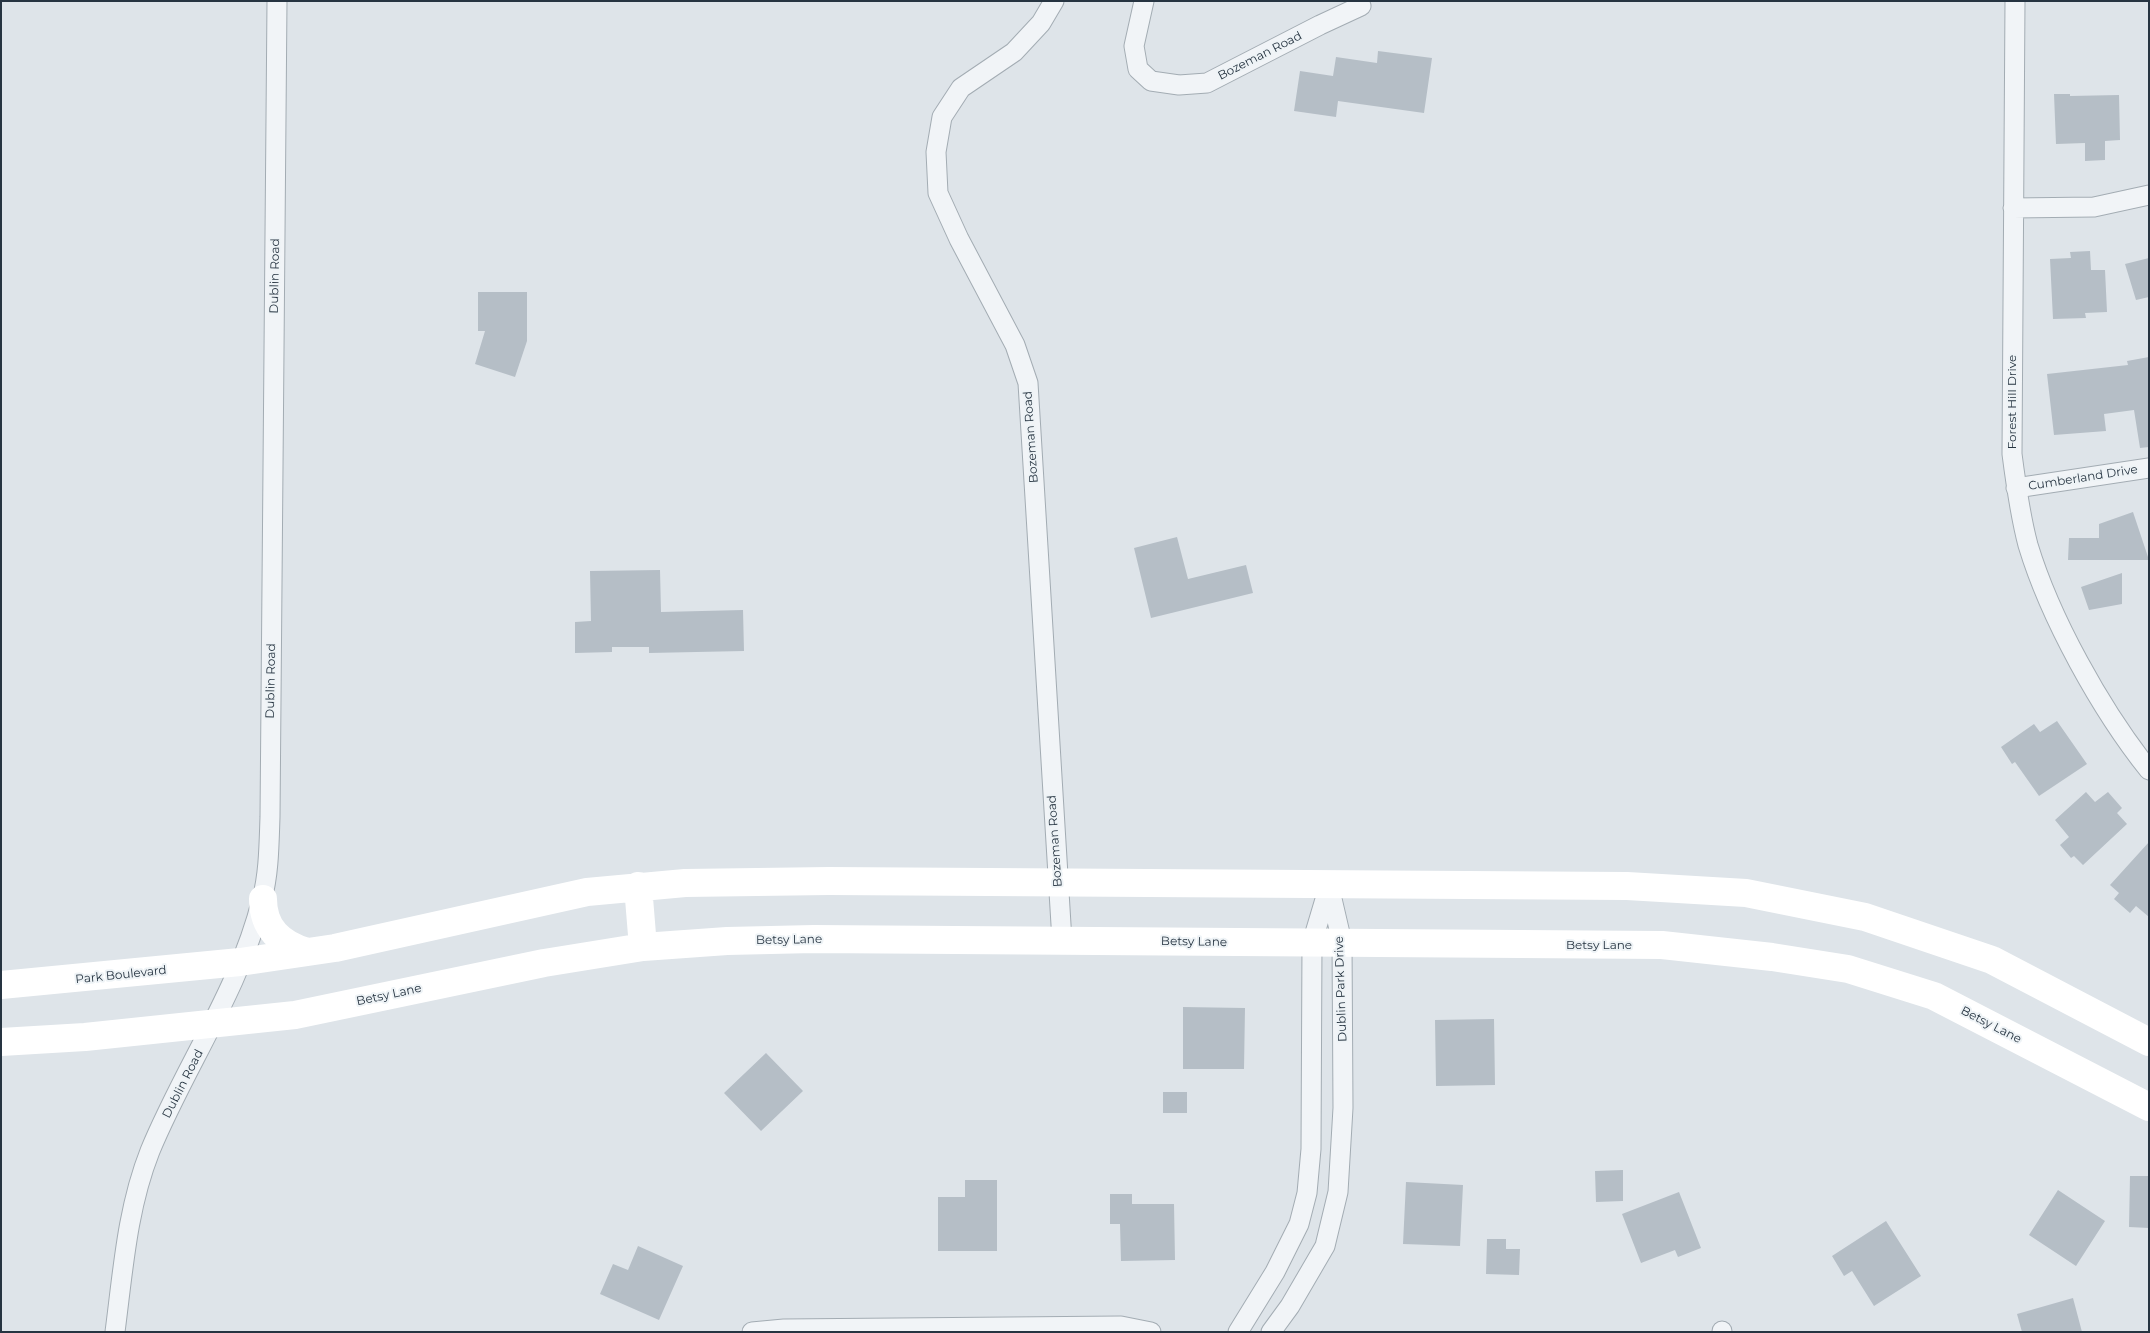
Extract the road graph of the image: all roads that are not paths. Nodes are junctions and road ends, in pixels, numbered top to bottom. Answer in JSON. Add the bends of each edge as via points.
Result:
{"nodes":[{"id":1,"x":277,"y":1,"type":"edge"},
{"id":2,"x":1054,"y":1,"type":"edge"},
{"id":3,"x":1144,"y":1,"type":"edge"},
{"id":4,"x":2015,"y":1,"type":"edge"},
{"id":5,"x":1361,"y":6,"type":"dead end"},
{"id":6,"x":2149,"y":195,"type":"edge"},
{"id":7,"x":2013,"y":208,"type":"junction"},
{"id":8,"x":2149,"y":468,"type":"edge"},
{"id":9,"x":2016,"y":488,"type":"junction"},
{"id":10,"x":2149,"y":770,"type":"edge"},
{"id":11,"x":1058,"y":884,"type":"junction"},
{"id":12,"x":638,"y":886,"type":"junction"},
{"id":13,"x":1329,"y":886,"type":"junction"},
{"id":14,"x":263,"y":899,"type":"junction"},
{"id":15,"x":1062,"y":940,"type":"junction"},
{"id":16,"x":1342,"y":942,"type":"junction"},
{"id":17,"x":1312,"y":943,"type":"junction"},
{"id":18,"x":643,"y":947,"type":"junction"},
{"id":19,"x":307,"y":952,"type":"junction"},
{"id":20,"x":240,"y":962,"type":"junction"},
{"id":21,"x":1,"y":985,"type":"edge"},
{"id":22,"x":213,"y":1024,"type":"junction"},
{"id":23,"x":1,"y":1042,"type":"edge"},
{"id":24,"x":2149,"y":1042,"type":"edge"},
{"id":25,"x":1311,"y":1057,"type":"junction"},
{"id":26,"x":1343,"y":1057,"type":"junction"},
{"id":27,"x":2149,"y":1107,"type":"edge"},
{"id":28,"x":1302,"y":1212,"type":"junction"},
{"id":29,"x":1330,"y":1222,"type":"junction"},
{"id":30,"x":115,"y":1332,"type":"edge"},
{"id":31,"x":752,"y":1332,"type":"edge"},
{"id":32,"x":1151,"y":1332,"type":"edge"},
{"id":33,"x":1238,"y":1332,"type":"edge"},
{"id":34,"x":1271,"y":1332,"type":"edge"}],
"edges":[{"from":1,"to":14,"type":"street","name":"Dublin Road","via":[[270,817]]},
{"from":2,"to":11,"type":"street","name":"Bozeman Road","via":[[1041,23],[1014,52],[961,88],[942,117],[936,152],[938,193],[1015,345],[1028,384]]},
{"from":3,"to":5,"type":"street","name":"Bozeman Road","via":[[1134,46],[1138,69],[1151,81],[1179,85],[1207,83]]},
{"from":4,"to":7,"type":"street","name":"Forest Hill Drive"},
{"from":6,"to":7,"type":"street","via":[[2094,207]]},
{"from":7,"to":9,"type":"street","name":"Forest Hill Drive","via":[[2012,454]]},
{"from":8,"to":9,"type":"street","name":"Cumberland Drive"},
{"from":9,"to":10,"type":"street","name":"Forest Hill Drive","via":[[2034,564],[2066,637],[2104,706],[2129,746]]},
{"from":11,"to":12,"type":"main road","via":[[819,882]]},
{"from":11,"to":13,"type":"main road"},
{"from":11,"to":15,"type":"street","name":"Bozeman Road"},
{"from":12,"to":18,"type":"main road"},
{"from":12,"to":19,"type":"main road","via":[[587,892]]},
{"from":13,"to":16,"type":"street","name":"Dublin Park Drive"},
{"from":13,"to":17,"type":"street","name":"Dublin Park Drive"},
{"from":13,"to":24,"type":"main road","via":[[1627,886],[1746,893],[1865,917],[1992,960]]},
{"from":14,"to":19,"type":"main road","via":[[265,918],[274,934],[292,948]]},
{"from":14,"to":20,"type":"street","name":"Dublin Road"},
{"from":15,"to":17,"type":"main road","name":"Betsy Lane"},
{"from":15,"to":18,"type":"main road","name":"Betsy Lane","via":[[814,939]]},
{"from":16,"to":17,"type":"main road","name":"Betsy Lane"},
{"from":16,"to":26,"type":"street","name":"Dublin Park Drive"},
{"from":16,"to":27,"type":"main road","name":"Betsy Lane","via":[[1662,945],[1848,969],[1934,996]]},
{"from":17,"to":25,"type":"street","name":"Dublin Park Drive"},
{"from":18,"to":22,"type":"main road","name":"Betsy Lane","via":[[295,1015]]},
{"from":19,"to":20,"type":"main road"},
{"from":20,"to":21,"type":"main road","name":"Park Boulevard"},
{"from":20,"to":22,"type":"street","name":"Dublin Road"},
{"from":22,"to":23,"type":"main road"},
{"from":22,"to":30,"type":"street","name":"Dublin Road","via":[[160,1128],[135,1196]]},
{"from":25,"to":26,"type":"street","name":"Dublin Park Drive"},
{"from":25,"to":28,"type":"street","name":"Dublin Park Drive","via":[[1310,1149],[1307,1193]]},
{"from":26,"to":29,"type":"street","name":"Dublin Park Drive","via":[[1338,1192]]},
{"from":28,"to":29,"type":"street"},
{"from":28,"to":33,"type":"street","name":"Dublin Park Drive","via":[[1275,1272]]},
{"from":29,"to":34,"type":"street","name":"Dublin Park Drive","via":[[1325,1246]]},
{"from":31,"to":32,"type":"street","via":[[1120,1326]]}]}
